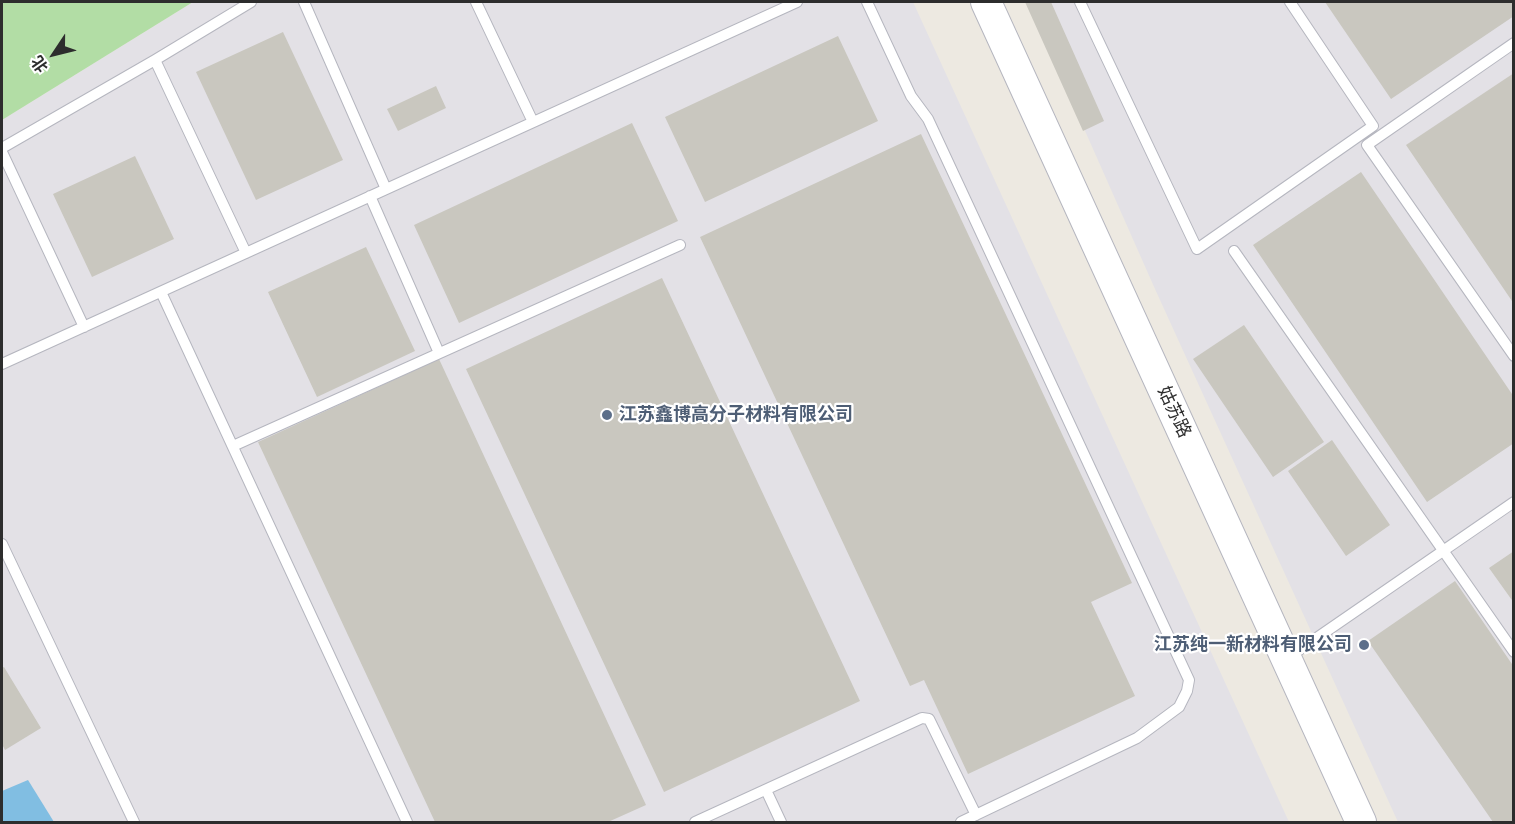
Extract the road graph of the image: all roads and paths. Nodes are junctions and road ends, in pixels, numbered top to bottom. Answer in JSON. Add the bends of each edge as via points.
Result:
{"nodes":[{"id":1,"x":251,"y":2,"type":"edge"},
{"id":2,"x":304,"y":2,"type":"edge"},
{"id":3,"x":476,"y":2,"type":"edge"},
{"id":4,"x":797,"y":2,"type":"edge"},
{"id":5,"x":867,"y":2,"type":"edge"},
{"id":6,"x":986,"y":2,"type":"edge"},
{"id":7,"x":1080,"y":2,"type":"edge"},
{"id":8,"x":1290,"y":2,"type":"edge"},
{"id":9,"x":1514,"y":43,"type":"edge"},
{"id":10,"x":155,"y":60,"type":"junction"},
{"id":11,"x":533,"y":122,"type":"junction"},
{"id":12,"x":2,"y":148,"type":"edge"},
{"id":13,"x":2,"y":152,"type":"edge"},
{"id":14,"x":386,"y":189,"type":"junction"},
{"id":15,"x":370,"y":196,"type":"junction"},
{"id":16,"x":680,"y":245,"type":"dead end"},
{"id":17,"x":1234,"y":251,"type":"dead end"},
{"id":18,"x":246,"y":253,"type":"junction"},
{"id":19,"x":161,"y":292,"type":"junction"},
{"id":20,"x":84,"y":327,"type":"junction"},
{"id":21,"x":439,"y":353,"type":"junction"},
{"id":22,"x":1514,"y":356,"type":"edge"},
{"id":23,"x":2,"y":364,"type":"edge"},
{"id":24,"x":233,"y":446,"type":"junction"},
{"id":25,"x":1514,"y":502,"type":"edge"},
{"id":26,"x":2,"y":544,"type":"edge"},
{"id":27,"x":1443,"y":550,"type":"junction"},
{"id":28,"x":1514,"y":652,"type":"edge"},
{"id":29,"x":1286,"y":659,"type":"junction"},
{"id":30,"x":766,"y":790,"type":"junction"},
{"id":31,"x":976,"y":815,"type":"junction"},
{"id":32,"x":134,"y":822,"type":"edge"},
{"id":33,"x":407,"y":822,"type":"edge"},
{"id":34,"x":695,"y":822,"type":"edge"},
{"id":35,"x":781,"y":822,"type":"edge"},
{"id":36,"x":961,"y":822,"type":"edge"},
{"id":37,"x":1361,"y":822,"type":"edge"}],
"edges":[{"from":1,"to":10,"type":"lane"},
{"from":2,"to":14,"type":"lane"},
{"from":3,"to":11,"type":"lane"},
{"from":4,"to":11,"type":"lane"},
{"from":5,"to":31,"type":"lane","via":[[911,96],[928,119],[1189,680],[1179,706],[1137,738]]},
{"from":6,"to":29,"type":"street","name":"姑苏路"},
{"from":7,"to":8,"type":"lane","via":[[1197,249],[1373,126]]},
{"from":9,"to":22,"type":"lane","via":[[1367,145]]},
{"from":10,"to":12,"type":"lane"},
{"from":10,"to":18,"type":"lane"},
{"from":11,"to":14,"type":"lane"},
{"from":13,"to":20,"type":"lane"},
{"from":14,"to":15,"type":"lane"},
{"from":15,"to":18,"type":"lane"},
{"from":15,"to":21,"type":"lane"},
{"from":16,"to":21,"type":"lane"},
{"from":17,"to":27,"type":"lane"},
{"from":18,"to":19,"type":"lane"},
{"from":19,"to":20,"type":"lane"},
{"from":19,"to":24,"type":"lane"},
{"from":20,"to":23,"type":"lane"},
{"from":21,"to":24,"type":"lane"},
{"from":24,"to":33,"type":"lane"},
{"from":25,"to":27,"type":"lane"},
{"from":26,"to":32,"type":"lane"},
{"from":27,"to":28,"type":"lane"},
{"from":27,"to":29,"type":"lane"},
{"from":29,"to":37,"type":"street","name":"姑苏路"},
{"from":30,"to":31,"type":"lane","via":[[922,718],[928,719]]},
{"from":30,"to":34,"type":"lane"},
{"from":30,"to":35,"type":"lane"},
{"from":31,"to":36,"type":"lane"}]}
